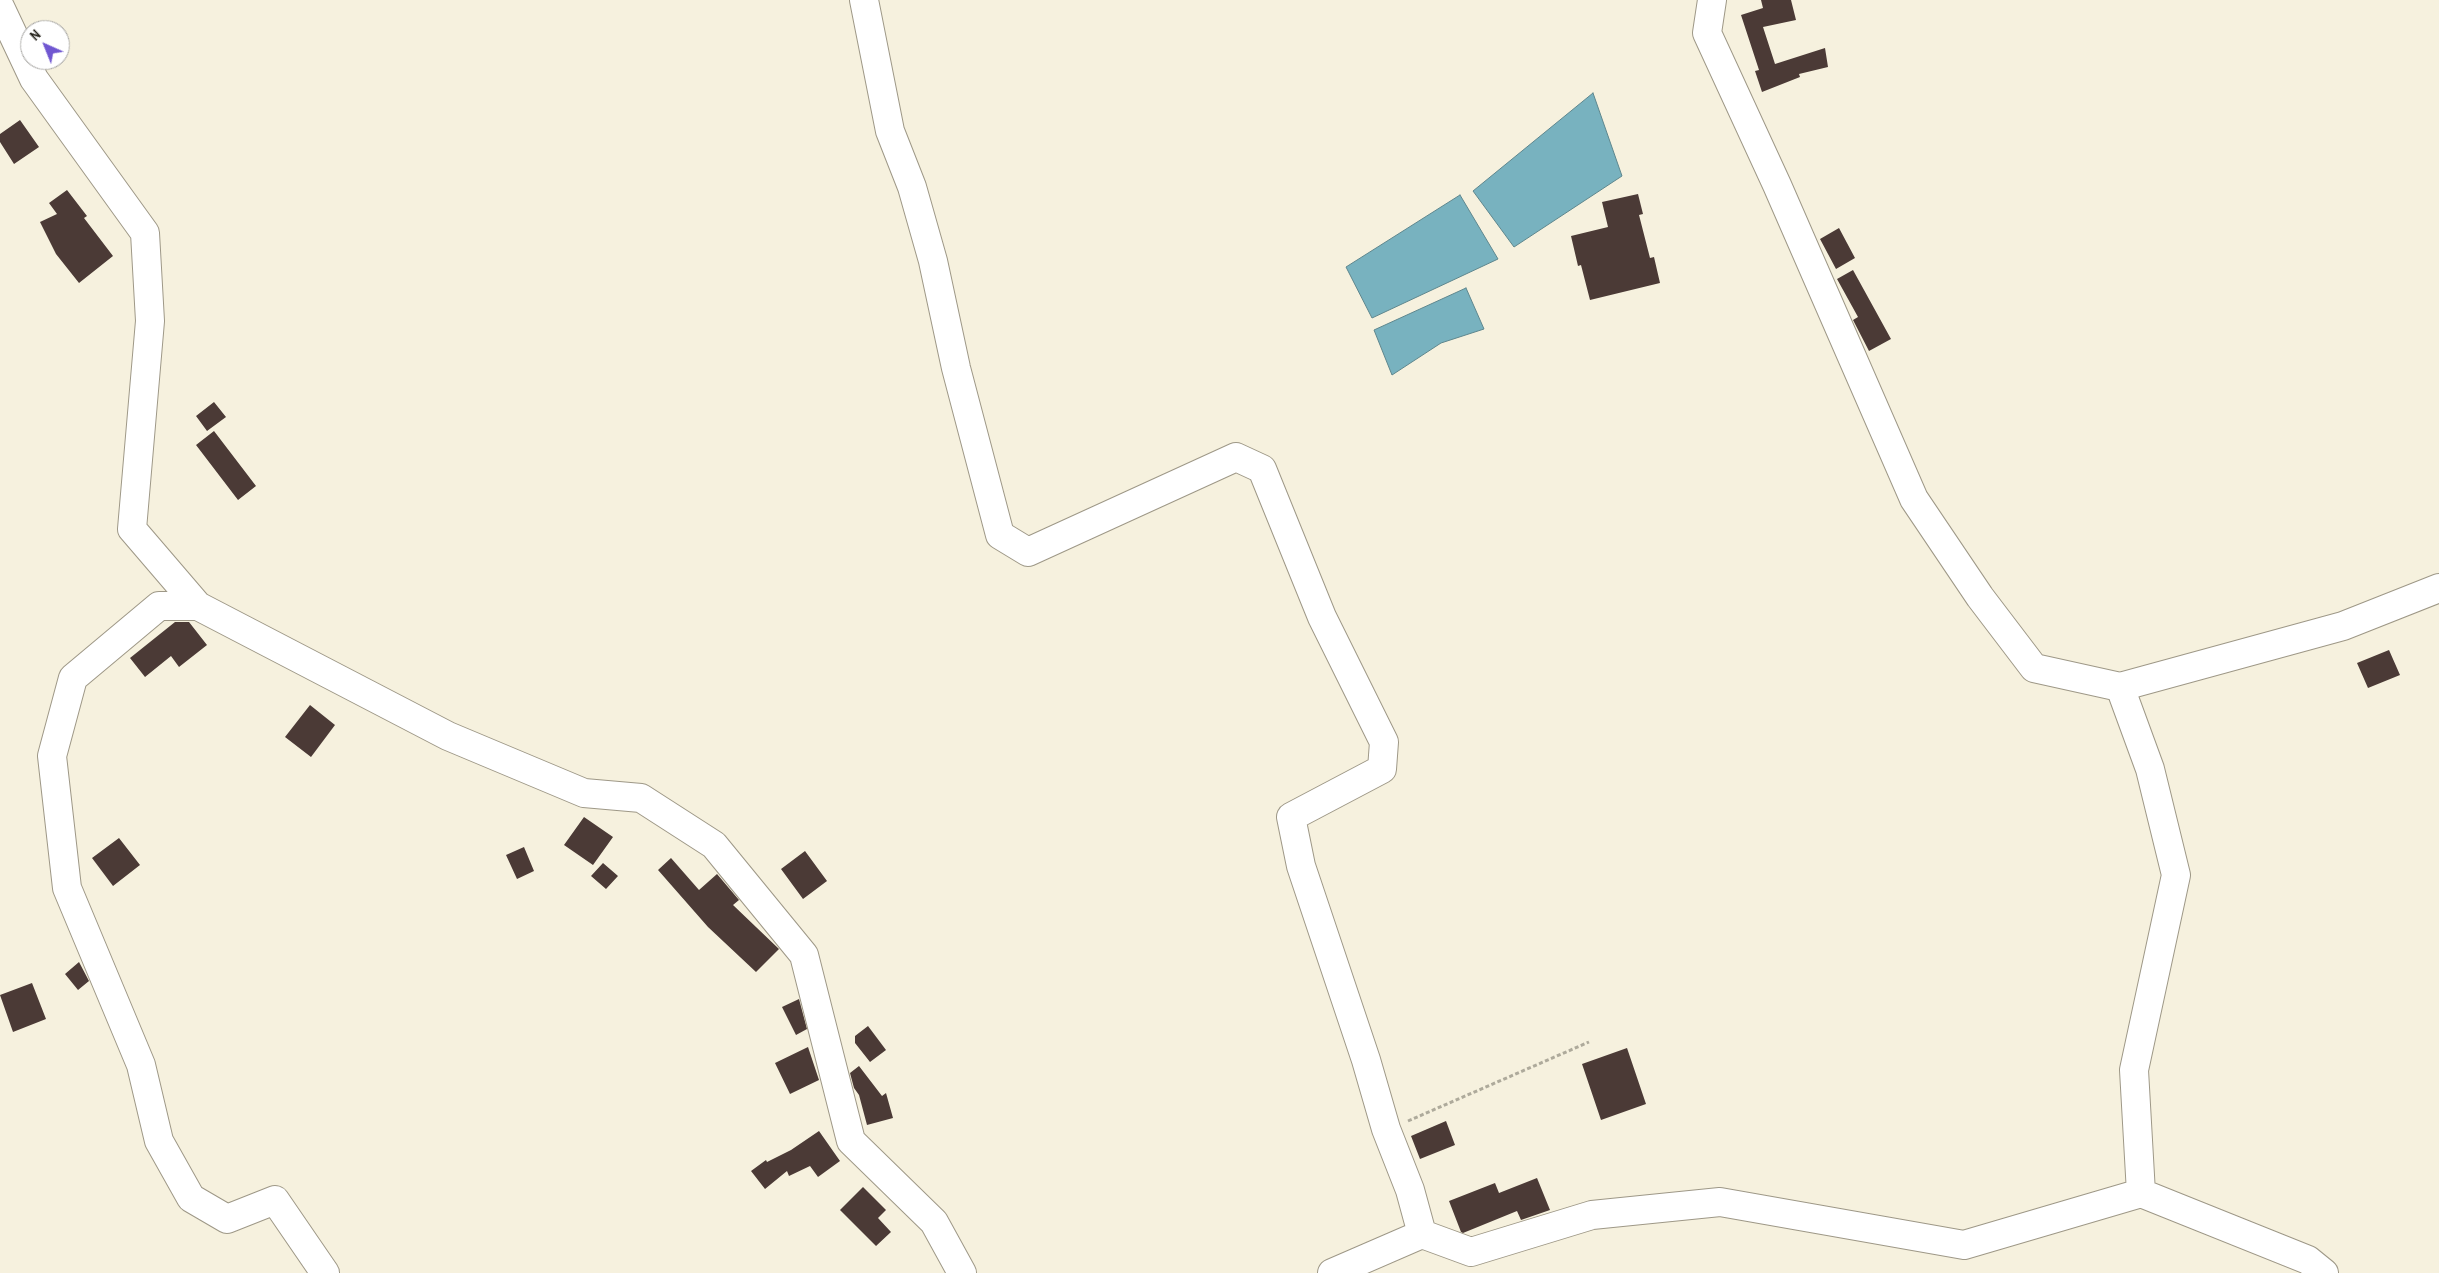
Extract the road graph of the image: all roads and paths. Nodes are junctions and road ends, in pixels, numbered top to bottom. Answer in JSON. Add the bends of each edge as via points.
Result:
{"nodes":[{"id":1,"x":864,"y":0,"type":"edge"},
{"id":2,"x":1712,"y":0,"type":"edge"},
{"id":3,"x":0,"y":7,"type":"edge"},
{"id":4,"x":2439,"y":588,"type":"edge"},
{"id":5,"x":198,"y":606,"type":"junction"},
{"id":6,"x":2120,"y":688,"type":"junction"},
{"id":7,"x":1589,"y":1042,"type":"dead end"},
{"id":8,"x":1386,"y":1130,"type":"junction"},
{"id":9,"x":2141,"y":1193,"type":"junction"},
{"id":10,"x":1422,"y":1234,"type":"junction"},
{"id":11,"x":325,"y":1273,"type":"edge"},
{"id":12,"x":962,"y":1273,"type":"edge"},
{"id":13,"x":1332,"y":1273,"type":"edge"},
{"id":14,"x":2324,"y":1273,"type":"edge"}],
"edges":[{"from":1,"to":8,"type":"street","via":[[890,131],[912,186],[933,261],[956,368],[1000,535],[1028,552],[1236,457],[1262,470],[1322,617],[1384,742],[1382,768],[1291,817],[1300,866],[1366,1060]]},
{"from":2,"to":6,"type":"street","via":[[1708,33],[1914,499],[1980,597],[2034,668]]},
{"from":3,"to":5,"type":"street","via":[[34,79],[145,233],[150,321],[132,529]]},
{"from":4,"to":6,"type":"street","via":[[2343,626]]},
{"from":5,"to":11,"type":"street","via":[[159,606],[73,678],[52,756],[67,888],[141,1065],[159,1140],[191,1198],[228,1219],[275,1200]]},
{"from":5,"to":12,"type":"street","via":[[448,736],[584,793],[641,798],[714,845],[804,955],[850,1141],[934,1222]]},
{"from":6,"to":9,"type":"street","via":[[2150,769],[2176,875],[2134,1070]]},
{"from":7,"to":8,"type":"path"},
{"from":8,"to":10,"type":"street","via":[[1410,1190]]},
{"from":9,"to":10,"type":"street","via":[[1964,1244],[1720,1202],[1592,1215],[1471,1252]]},
{"from":9,"to":14,"type":"street","via":[[2308,1260]]},
{"from":10,"to":13,"type":"street"}]}
